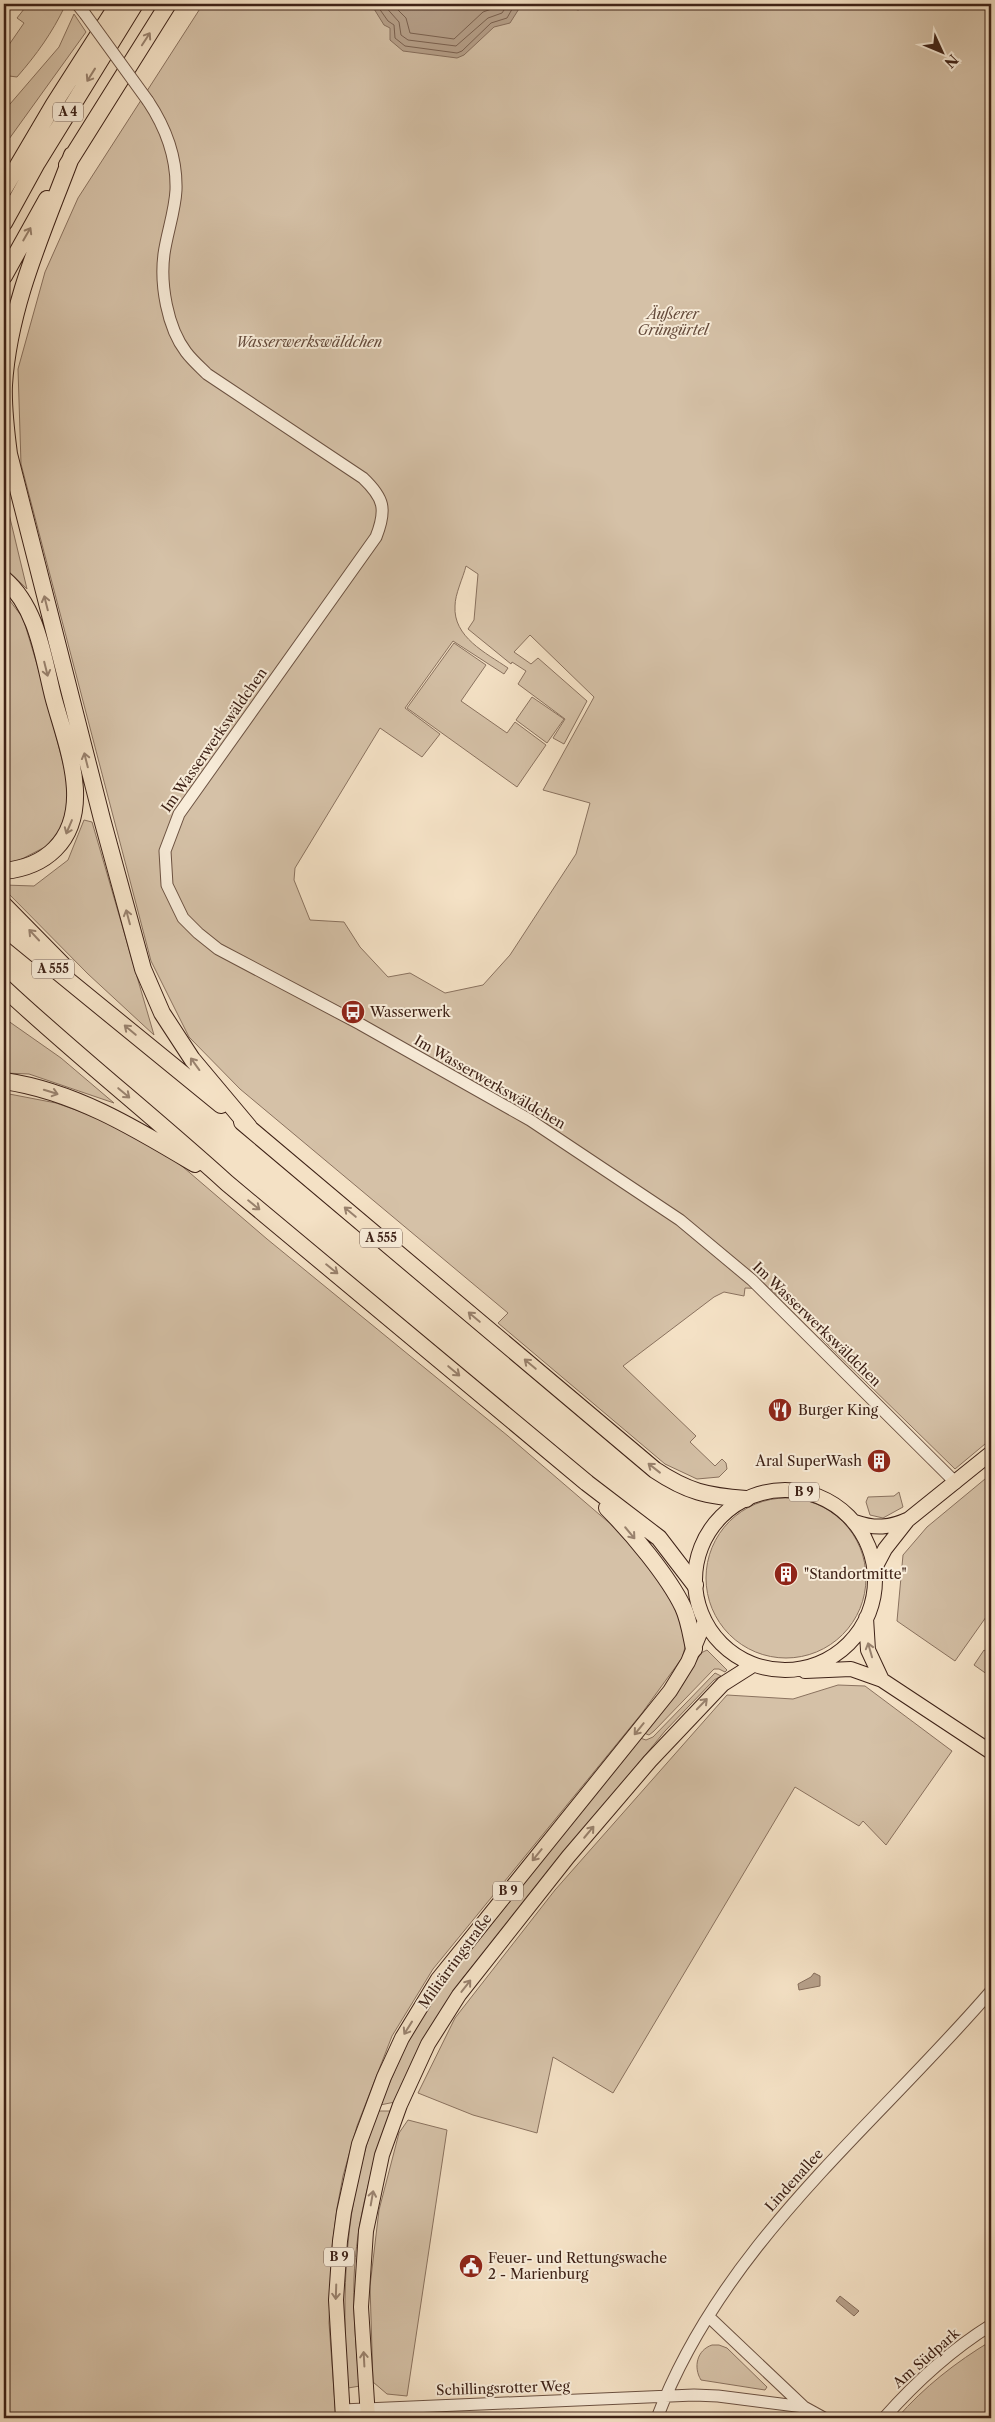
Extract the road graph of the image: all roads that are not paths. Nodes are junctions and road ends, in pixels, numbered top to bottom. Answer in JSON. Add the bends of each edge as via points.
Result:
{"nodes":[{"id":1,"x":77,"y":4,"type":"edge"},
{"id":2,"x":118,"y":4,"type":"edge"},
{"id":3,"x":135,"y":4,"type":"edge"},
{"id":4,"x":168,"y":4,"type":"edge"},
{"id":5,"x":54,"y":104,"type":"junction"},
{"id":6,"x":72,"y":156,"type":"junction"},
{"id":7,"x":4,"y":165,"type":"edge"},
{"id":8,"x":4,"y":189,"type":"edge"},
{"id":9,"x":4,"y":223,"type":"edge"},
{"id":10,"x":4,"y":276,"type":"edge"},
{"id":11,"x":4,"y":579,"type":"edge"},
{"id":12,"x":4,"y":871,"type":"edge"},
{"id":13,"x":4,"y":905,"type":"edge"},
{"id":14,"x":4,"y":928,"type":"edge"},
{"id":15,"x":4,"y":988,"type":"edge"},
{"id":16,"x":4,"y":1004,"type":"edge"},
{"id":17,"x":104,"y":1008,"type":"junction"},
{"id":18,"x":46,"y":1028,"type":"junction"},
{"id":19,"x":4,"y":1081,"type":"edge"},
{"id":20,"x":250,"y":1127,"type":"junction"},
{"id":21,"x":227,"y":1182,"type":"junction"},
{"id":22,"x":991,"y":1453,"type":"edge"},
{"id":23,"x":587,"y":1482,"type":"junction"},
{"id":24,"x":956,"y":1482,"type":"junction"},
{"id":25,"x":746,"y":1499,"type":"junction"},
{"id":26,"x":909,"y":1519,"type":"junction"},
{"id":27,"x":855,"y":1522,"type":"junction"},
{"id":28,"x":876,"y":1566,"type":"junction"},
{"id":29,"x":695,"y":1586,"type":"junction"},
{"id":30,"x":866,"y":1618,"type":"junction"},
{"id":31,"x":705,"y":1621,"type":"junction"},
{"id":32,"x":694,"y":1649,"type":"junction"},
{"id":33,"x":753,"y":1665,"type":"junction"},
{"id":34,"x":799,"y":1670,"type":"junction"},
{"id":35,"x":882,"y":1680,"type":"junction"},
{"id":36,"x":991,"y":1752,"type":"edge"},
{"id":37,"x":991,"y":1991,"type":"edge"},
{"id":38,"x":709,"y":2317,"type":"junction"},
{"id":39,"x":991,"y":2325,"type":"edge"},
{"id":40,"x":665,"y":2398,"type":"junction"},
{"id":41,"x":804,"y":2408,"type":"junction"},
{"id":42,"x":368,"y":2413,"type":"edge"},
{"id":43,"x":342,"y":2414,"type":"edge"},
{"id":44,"x":657,"y":2418,"type":"edge"},
{"id":45,"x":824,"y":2418,"type":"edge"},
{"id":46,"x":884,"y":2418,"type":"edge"}],
"edges":[{"from":1,"to":24,"type":"street","name":"Im Wasserwerkswäldchen","bridge":true,"via":[[148,101],[167,134],[175,164],[176,191],[164,256],[164,288],[171,324],[186,352],[207,374],[363,478],[377,492],[383,513],[376,537],[179,814],[165,851],[167,885],[173,901],[184,918],[218,949],[530,1120],[680,1220],[752,1280]]},
{"from":2,"to":5,"type":"highway"},
{"from":3,"to":9,"type":"highway","number":"A 4","one_way":true},
{"from":6,"to":4,"type":"highway","number":"A 4","one_way":true},
{"from":5,"to":7,"type":"highway"},
{"from":5,"to":8,"type":"highway"},
{"from":10,"to":6,"type":"highway","number":"A 4","one_way":true},
{"from":20,"to":6,"type":"highway","one_way":true,"via":[[192,1059],[162,1013],[144,970],[9,454],[4,387],[14,318]]},
{"from":11,"to":12,"type":"highway","one_way":true,"via":[[23,602],[36,628],[76,795],[72,819],[58,846],[34,864]]},
{"from":17,"to":13,"type":"highway","one_way":true},
{"from":14,"to":17,"type":"highway","number":"A 555"},
{"from":15,"to":18,"type":"highway"},
{"from":16,"to":18,"type":"highway"},
{"from":20,"to":17,"type":"highway","number":"A 555","one_way":true},
{"from":18,"to":21,"type":"highway","one_way":true},
{"from":19,"to":21,"type":"highway","one_way":true,"via":[[69,1098],[111,1115]]},
{"from":25,"to":20,"type":"highway","number":"A 555","one_way":true,"via":[[705,1495],[655,1470]]},
{"from":21,"to":23,"type":"highway","one_way":true},
{"from":22,"to":24,"type":"main road"},
{"from":23,"to":29,"type":"highway","via":[[659,1538]]},
{"from":23,"to":32,"type":"highway","one_way":true,"via":[[643,1548],[678,1598],[687,1618]]},
{"from":24,"to":26,"type":"main road"},
{"from":25,"to":27,"type":"main road","number":"B 9","via":[[772,1491],[807,1492],[829,1500]]},
{"from":25,"to":29,"type":"main road","number":"B 9","via":[[724,1514],[711,1530],[700,1552]]},
{"from":26,"to":27,"type":"main road","via":[[882,1528]]},
{"from":26,"to":28,"type":"main road"},
{"from":27,"to":28,"type":"main road","number":"B 9","via":[[869,1542]]},
{"from":28,"to":30,"type":"main road","number":"B 9","via":[[876,1589]]},
{"from":29,"to":31,"type":"main road","number":"B 9"},
{"from":30,"to":34,"type":"main road","number":"B 9","via":[[844,1646],[825,1659]]},
{"from":35,"to":30,"type":"main road","one_way":true,"via":[[868,1650]]},
{"from":31,"to":32,"type":"main road","name":"Militärringstraße","number":"B 9"},
{"from":31,"to":33,"type":"main road","number":"B 9","via":[[723,1646]]},
{"from":32,"to":43,"type":"main road","name":"Militärringstraße","number":"B 9","one_way":true,"via":[[670,1691],[449,1965],[402,2038],[368,2116],[344,2212],[336,2300]]},
{"from":33,"to":34,"type":"main road","number":"B 9"},
{"from":42,"to":33,"type":"main road","name":"Militärringstraße","number":"B 9","one_way":true,"via":[[361,2307],[366,2231],[382,2155],[400,2105],[428,2044],[458,1995],[650,1761],[723,1684]]},
{"from":34,"to":35,"type":"main road","via":[[851,1669]]},
{"from":35,"to":36,"type":"main road"},
{"from":37,"to":38,"type":"street","name":"Lindenallee","via":[[909,2082],[802,2191],[749,2256]]},
{"from":38,"to":40,"type":"street","name":"Lindenallee"},
{"from":38,"to":41,"type":"street"},
{"from":39,"to":46,"type":"street","name":"Am Südpark","via":[[907,2392]]},
{"from":40,"to":41,"type":"street","name":"Schillingsrotter Weg","via":[[718,2396]]},
{"from":40,"to":42,"type":"street","name":"Schillingsrotter Weg"},
{"from":40,"to":44,"type":"street","name":"Lindenallee"},
{"from":41,"to":45,"type":"street"},
{"from":42,"to":43,"type":"street","name":"Schillingsrotter Weg"}]}
